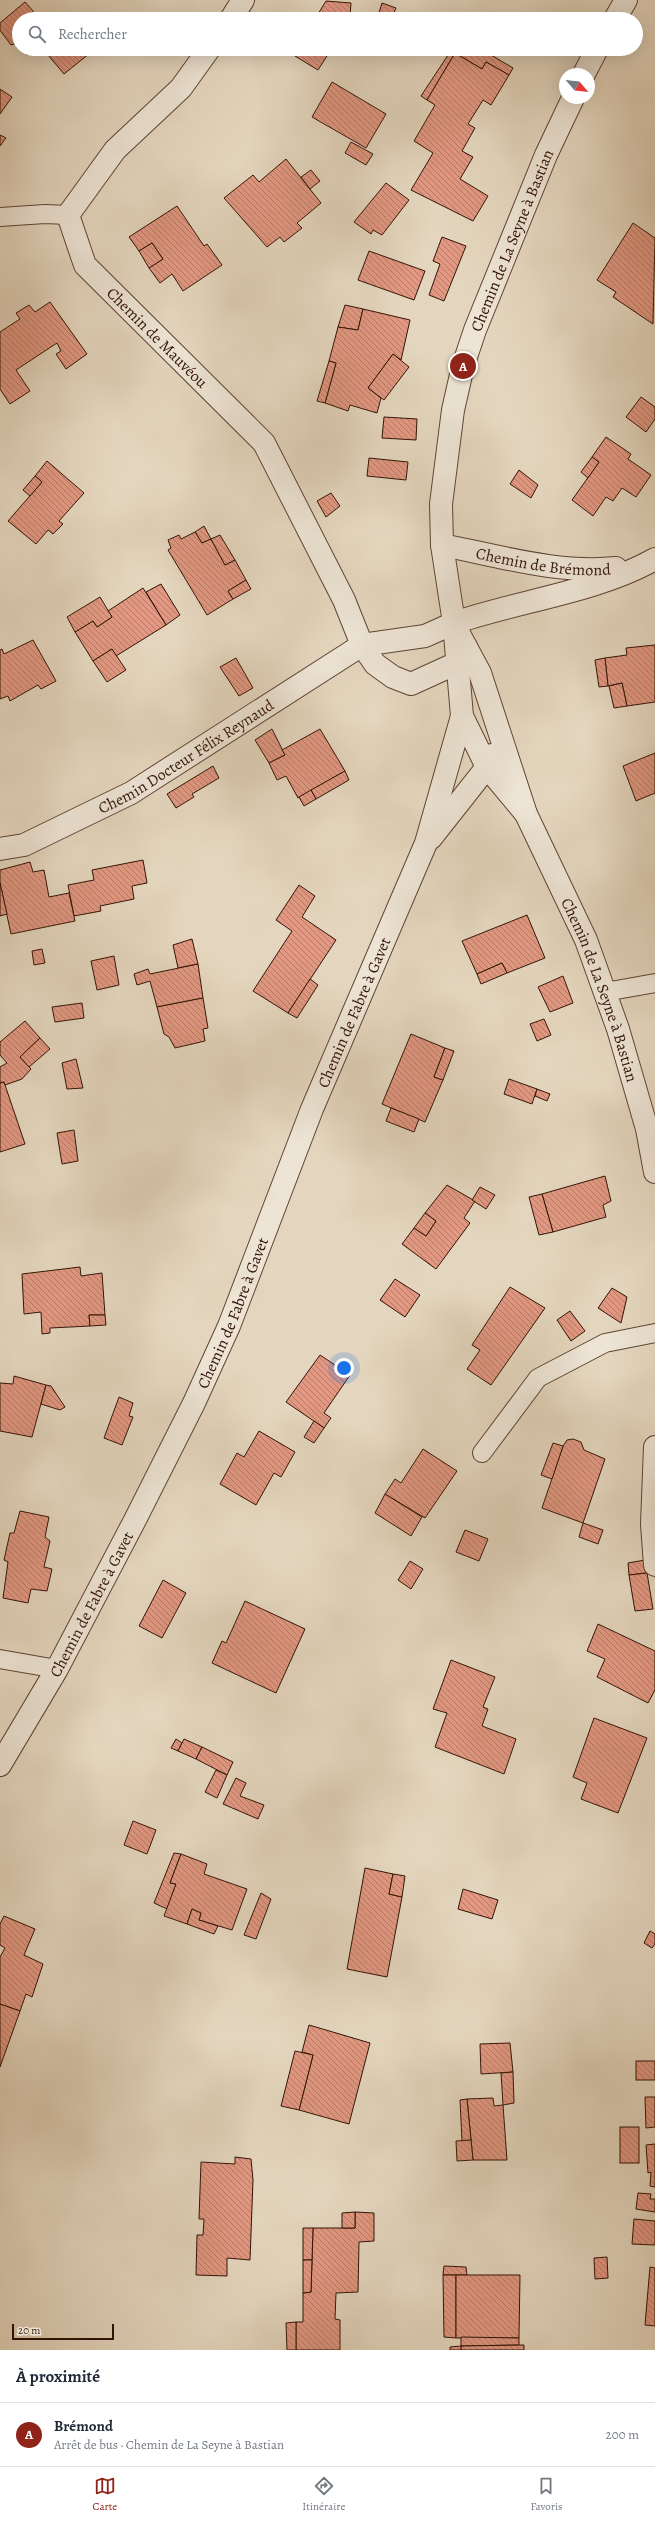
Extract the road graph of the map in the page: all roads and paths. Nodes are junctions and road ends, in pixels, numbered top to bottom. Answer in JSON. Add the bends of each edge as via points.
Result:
{"nodes":[{"id":1,"x":243,"y":0,"type":"edge"},
{"id":2,"x":626,"y":0,"type":"edge"},
{"id":3,"x":235,"y":12,"type":"edge"},
{"id":4,"x":619,"y":12,"type":"edge"},
{"id":5,"x":204,"y":56,"type":"edge"},
{"id":6,"x":593,"y":56,"type":"edge"},
{"id":7,"x":587,"y":68,"type":"edge"},
{"id":8,"x":570,"y":104,"type":"edge"},
{"id":9,"x":68,"y":215,"type":"junction"},
{"id":10,"x":0,"y":217,"type":"edge"},
{"id":11,"x":442,"y":545,"type":"junction"},
{"id":12,"x":650,"y":562,"type":"edge"},
{"id":13,"x":454,"y":624,"type":"junction"},
{"id":14,"x":362,"y":645,"type":"junction"},
{"id":15,"x":461,"y":655,"type":"junction"},
{"id":16,"x":462,"y":716,"type":"junction"},
{"id":17,"x":501,"y":735,"type":"junction"},
{"id":18,"x":487,"y":767,"type":"junction"},
{"id":19,"x":526,"y":814,"type":"junction"},
{"id":20,"x":426,"y":843,"type":"junction"},
{"id":21,"x":0,"y":849,"type":"edge"},
{"id":22,"x":655,"y":983,"type":"edge"},
{"id":23,"x":605,"y":992,"type":"junction"},
{"id":24,"x":655,"y":1172,"type":"edge"},
{"id":25,"x":655,"y":1333,"type":"edge"},
{"id":26,"x":655,"y":1447,"type":"edge"},
{"id":27,"x":482,"y":1453,"type":"dead end"},
{"id":28,"x":655,"y":1565,"type":"edge"},
{"id":29,"x":0,"y":1659,"type":"edge"},
{"id":30,"x":57,"y":1670,"type":"junction"},
{"id":31,"x":0,"y":1765,"type":"edge"}],
"edges":[{"from":1,"to":3,"type":"street"},
{"from":2,"to":4,"type":"street"},
{"from":5,"to":9,"type":"street","via":[[180,88],[115,150]]},
{"from":6,"to":7,"type":"street"},
{"from":8,"to":11,"type":"street","name":"Chemin de La Seyne à Bastian","via":[[546,155],[475,330],[463,366],[445,461],[441,504]]},
{"from":9,"to":10,"type":"lane"},
{"from":9,"to":14,"type":"street","name":"Chemin de Mauvéou","via":[[85,265],[264,443],[344,600]]},
{"from":11,"to":12,"type":"street","name":"Chemin de Brémond","via":[[559,568],[594,570]]},
{"from":11,"to":13,"type":"street","name":"Chemin de La Seyne à Bastian"},
{"from":12,"to":13,"type":"street","name":"Chemin de Brémond","via":[[576,590],[486,612]]},
{"from":13,"to":14,"type":"street","via":[[425,636]]},
{"from":13,"to":15,"type":"street","name":"Chemin de La Seyne à Bastian"},
{"from":14,"to":15,"type":"street","via":[[375,664],[393,677],[411,684]]},
{"from":14,"to":21,"type":"street","name":"Chemin Docteur Félix Reynaud","via":[[131,793],[24,845]]},
{"from":15,"to":16,"type":"street","name":"Chemin de La Seyne à Bastian"},
{"from":15,"to":17,"type":"street","name":"Chemin de La Seyne à Bastian","via":[[480,673]]},
{"from":16,"to":18,"type":"street","name":"Chemin de La Seyne à Bastian"},
{"from":16,"to":20,"type":"street","name":"Chemin de Fabre à Gavet"},
{"from":17,"to":18,"type":"street","name":"Chemin de Fabre à Gavet"},
{"from":17,"to":19,"type":"street","name":"Chemin de La Seyne à Bastian"},
{"from":18,"to":19,"type":"street","name":"Chemin de La Seyne à Bastian"},
{"from":18,"to":20,"type":"street","name":"Chemin de Fabre à Gavet"},
{"from":19,"to":23,"type":"street","name":"Chemin de La Seyne à Bastian","via":[[586,940]]},
{"from":20,"to":30,"type":"street","name":"Chemin de Fabre à Gavet","via":[[312,1109],[229,1326],[191,1409]]},
{"from":22,"to":23,"type":"lane"},
{"from":23,"to":24,"type":"street","name":"Chemin de La Seyne à Bastian","via":[[647,1129]]},
{"from":25,"to":27,"type":"lane","via":[[604,1343],[538,1378]]},
{"from":26,"to":28,"type":"street","via":[[652,1524]]},
{"from":29,"to":30,"type":"lane"},
{"from":30,"to":31,"type":"street","name":"Chemin de Fabre à Gavet"}]}
